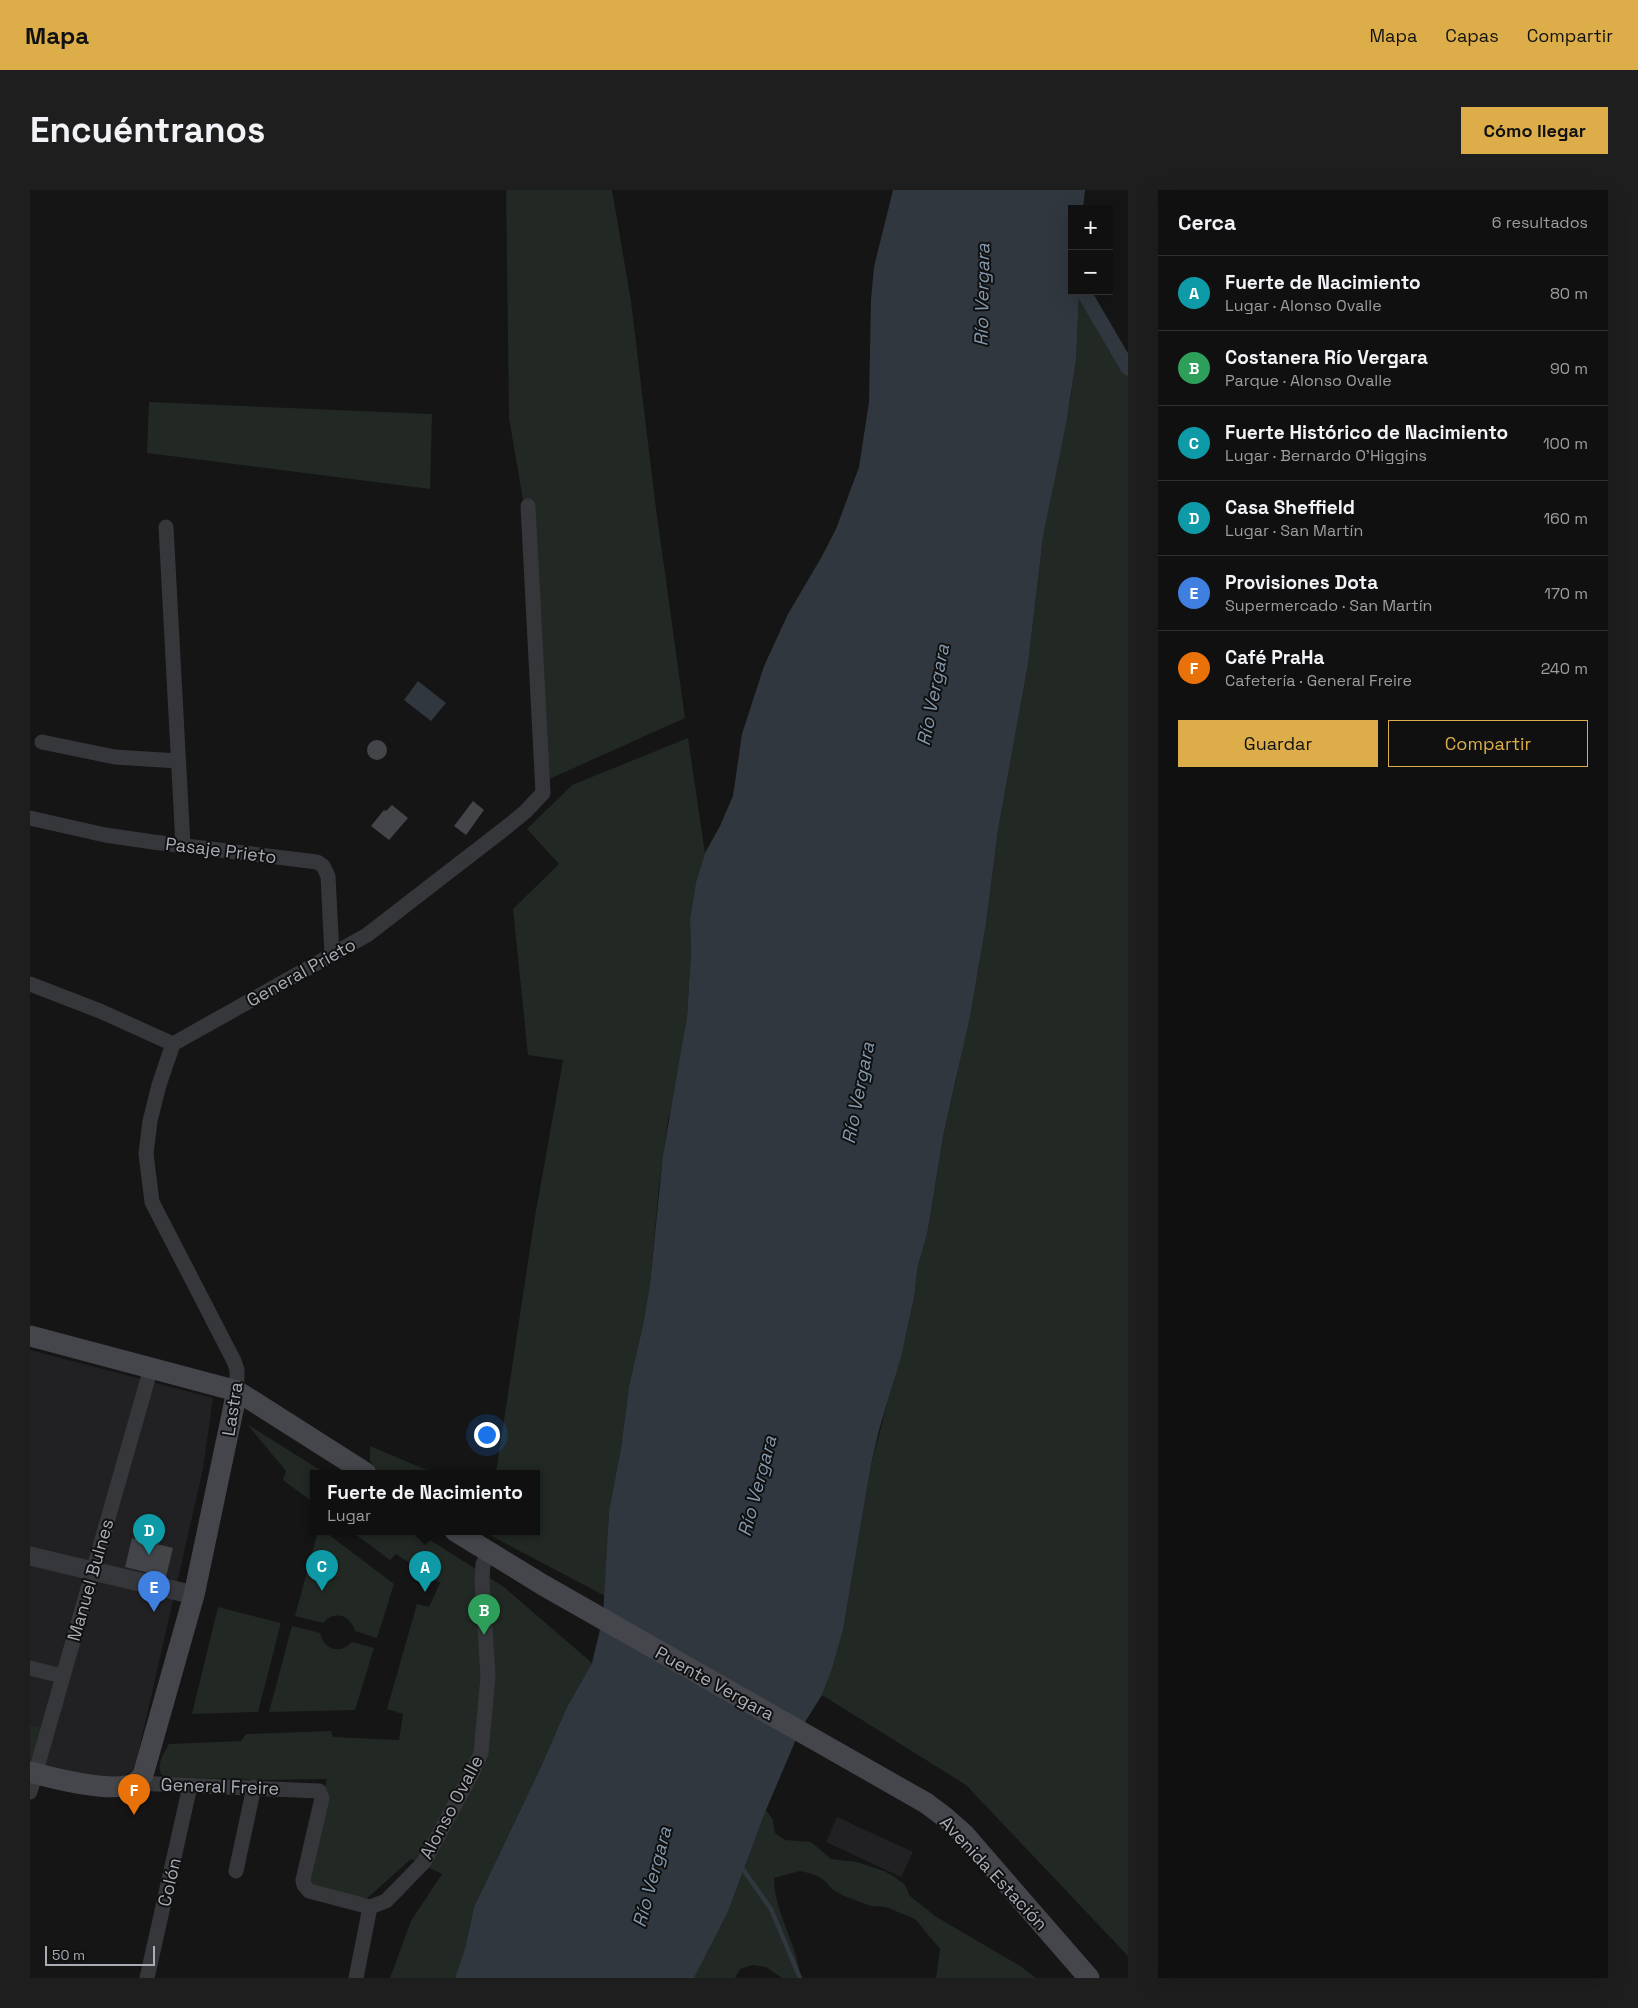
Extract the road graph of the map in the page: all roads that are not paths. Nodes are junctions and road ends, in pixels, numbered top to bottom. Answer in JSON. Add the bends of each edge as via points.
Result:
{"nodes":[{"id":1,"x":528,"y":506,"type":"dead end"},
{"id":2,"x":166,"y":527,"type":"dead end"},
{"id":3,"x":42,"y":742,"type":"dead end"},
{"id":4,"x":178,"y":761,"type":"junction"},
{"id":5,"x":30,"y":818,"type":"edge"},
{"id":6,"x":183,"y":845,"type":"junction"},
{"id":7,"x":332,"y":955,"type":"junction"},
{"id":8,"x":30,"y":984,"type":"edge"},
{"id":9,"x":174,"y":1044,"type":"junction"},
{"id":10,"x":30,"y":1336,"type":"edge"},
{"id":11,"x":151,"y":1368,"type":"junction"},
{"id":12,"x":237,"y":1391,"type":"junction"},
{"id":13,"x":361,"y":1470,"type":"edge"},
{"id":14,"x":462,"y":1535,"type":"edge"},
{"id":15,"x":490,"y":1552,"type":"junction"},
{"id":16,"x":30,"y":1556,"type":"edge"},
{"id":17,"x":92,"y":1572,"type":"junction"},
{"id":18,"x":194,"y":1595,"type":"junction"},
{"id":19,"x":30,"y":1668,"type":"edge"},
{"id":20,"x":62,"y":1676,"type":"junction"},
{"id":21,"x":32,"y":1779,"type":"edge"},
{"id":22,"x":888,"y":1780,"type":"joint"},
{"id":23,"x":134,"y":1783,"type":"junction"},
{"id":24,"x":190,"y":1786,"type":"junction"},
{"id":25,"x":254,"y":1787,"type":"junction"},
{"id":26,"x":236,"y":1871,"type":"dead end"},
{"id":27,"x":370,"y":1907,"type":"junction"},
{"id":28,"x":149,"y":1978,"type":"edge"},
{"id":29,"x":356,"y":1978,"type":"edge"},
{"id":30,"x":1089,"y":1978,"type":"edge"}],
"edges":[{"from":1,"to":7,"type":"street","name":"General Prieto","via":[[543,793],[525,812],[367,935]]},
{"from":2,"to":4,"type":"street"},
{"from":3,"to":4,"type":"street","via":[[115,757]]},
{"from":4,"to":6,"type":"street"},
{"from":5,"to":6,"type":"street","name":"Pasaje Prieto","via":[[105,835]]},
{"from":6,"to":7,"type":"street","name":"Pasaje Prieto","via":[[320,864],[328,876]]},
{"from":7,"to":9,"type":"street","name":"General Prieto"},
{"from":8,"to":9,"type":"street"},
{"from":9,"to":12,"type":"street","name":"Lastra","via":[[150,1121],[146,1154],[152,1202],[234,1361]]},
{"from":10,"to":11,"type":"main road"},
{"from":11,"to":12,"type":"main road"},
{"from":11,"to":17,"type":"street","name":"Manuel Bulnes"},
{"from":12,"to":13,"type":"main road"},
{"from":12,"to":18,"type":"main road","name":"Lastra"},
{"from":14,"to":15,"type":"main road","name":"Puente Vergara"},
{"from":15,"to":22,"type":"main road","name":"Puente Vergara","via":[[543,1586]]},
{"from":15,"to":27,"type":"street","name":"Alonso Ovalle","via":[[483,1564],[482,1581],[488,1676],[481,1753],[424,1862],[386,1901]]},
{"from":16,"to":17,"type":"street"},
{"from":17,"to":18,"type":"street"},
{"from":17,"to":20,"type":"street","name":"Manuel Bulnes"},
{"from":18,"to":23,"type":"main road","name":"Lastra","via":[[144,1775]]},
{"from":19,"to":20,"type":"street"},
{"from":20,"to":21,"type":"street","name":"Manuel Bulnes"},
{"from":21,"to":23,"type":"main road","name":"General Freire","via":[[91,1785]]},
{"from":22,"to":30,"type":"main road","name":"Avenida Estación","via":[[926,1803],[964,1834]]},
{"from":23,"to":24,"type":"street","name":"General Freire"},
{"from":24,"to":25,"type":"street","name":"General Freire"},
{"from":24,"to":28,"type":"street","name":"Colón"},
{"from":25,"to":26,"type":"street"},
{"from":25,"to":27,"type":"street","name":"General Freire","via":[[317,1790],[321,1794],[304,1885],[309,1891]]},
{"from":27,"to":29,"type":"street"}]}
